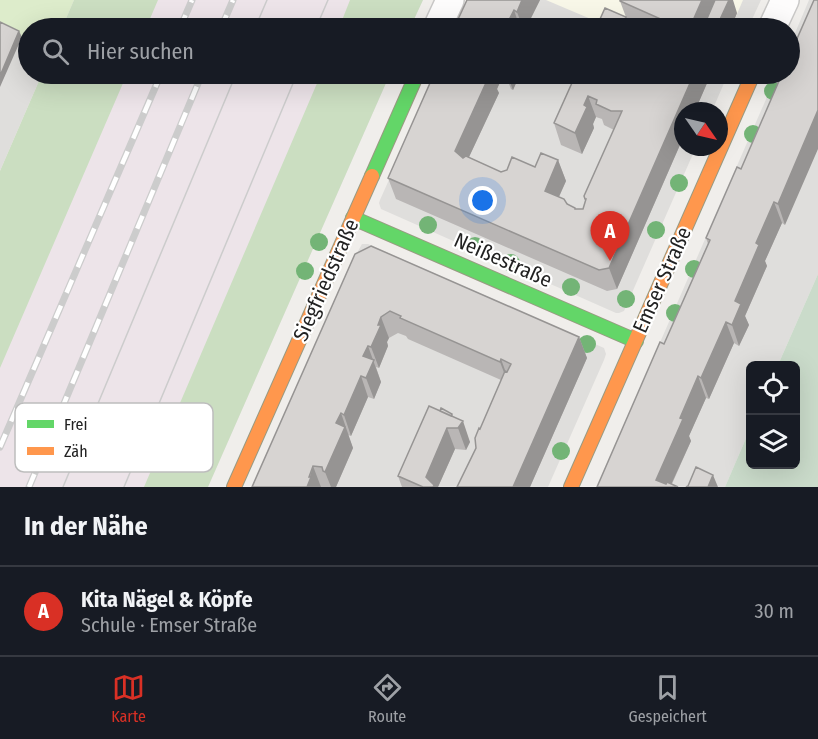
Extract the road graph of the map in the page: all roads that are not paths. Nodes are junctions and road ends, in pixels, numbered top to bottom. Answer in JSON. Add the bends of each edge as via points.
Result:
{"nodes":[{"id":1,"x":450,"y":0,"type":"edge"},
{"id":2,"x":785,"y":0,"type":"edge"},
{"id":3,"x":442,"y":18,"type":"edge"},
{"id":4,"x":777,"y":18,"type":"edge"},
{"id":5,"x":413,"y":84,"type":"edge"},
{"id":6,"x":749,"y":84,"type":"edge"},
{"id":7,"x":353,"y":218,"type":"junction"},
{"id":8,"x":636,"y":341,"type":"junction"},
{"id":9,"x":234,"y":487,"type":"edge"},
{"id":10,"x":571,"y":487,"type":"edge"}],
"edges":[{"from":1,"to":3,"type":"street"},
{"from":2,"to":4,"type":"street"},
{"from":5,"to":7,"type":"street","name":"Siegfriedstraße"},
{"from":6,"to":8,"type":"street","name":"Emser Straße"},
{"from":7,"to":8,"type":"street","name":"Neißestraße"},
{"from":7,"to":9,"type":"street","name":"Siegfriedstraße"},
{"from":8,"to":10,"type":"street","name":"Emser Straße"}]}
